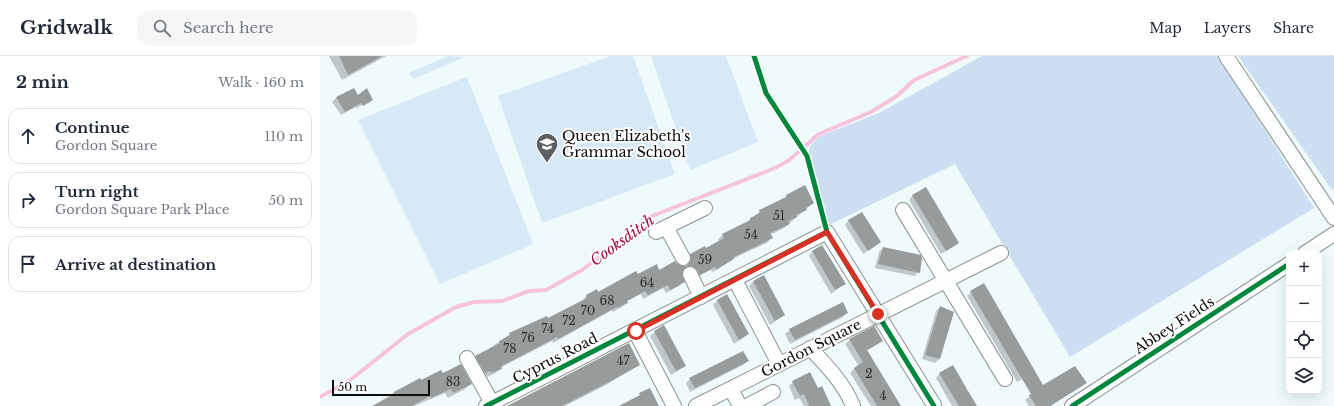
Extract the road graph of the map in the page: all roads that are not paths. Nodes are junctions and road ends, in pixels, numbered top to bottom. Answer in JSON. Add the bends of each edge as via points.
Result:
{"nodes":[{"id":1,"x":1226,"y":56,"type":"edge"},
{"id":2,"x":705,"y":208,"type":"dead end"},
{"id":3,"x":903,"y":210,"type":"dead end"},
{"id":4,"x":1334,"y":218,"type":"edge"},
{"id":5,"x":1334,"y":234,"type":"edge"},
{"id":6,"x":1310,"y":250,"type":"edge"},
{"id":7,"x":1001,"y":253,"type":"dead end"},
{"id":8,"x":683,"y":258,"type":"dead end"},
{"id":9,"x":1286,"y":266,"type":"edge"},
{"id":10,"x":690,"y":274,"type":"dead end"},
{"id":11,"x":735,"y":280,"type":"junction"},
{"id":12,"x":947,"y":280,"type":"junction"},
{"id":13,"x":701,"y":297,"type":"junction"},
{"id":14,"x":878,"y":314,"type":"junction"},
{"id":15,"x":636,"y":331,"type":"junction"},
{"id":16,"x":810,"y":348,"type":"junction"},
{"id":17,"x":467,"y":358,"type":"dead end"},
{"id":18,"x":779,"y":364,"type":"junction"},
{"id":19,"x":1005,"y":379,"type":"dead end"},
{"id":20,"x":731,"y":389,"type":"junction"},
{"id":21,"x":773,"y":392,"type":"dead end"},
{"id":22,"x":489,"y":404,"type":"edge"},
{"id":23,"x":934,"y":405,"type":"edge"},
{"id":24,"x":674,"y":406,"type":"edge"},
{"id":25,"x":696,"y":406,"type":"edge"},
{"id":26,"x":740,"y":406,"type":"edge"},
{"id":27,"x":747,"y":406,"type":"edge"},
{"id":28,"x":853,"y":406,"type":"edge"},
{"id":29,"x":1072,"y":406,"type":"edge"}],
"edges":[{"from":1,"to":4,"type":"street"},
{"from":2,"to":8,"type":"street","via":[[661,229]]},
{"from":3,"to":12,"type":"street"},
{"from":5,"to":6,"type":"street"},
{"from":7,"to":12,"type":"street","name":"Gordon Square"},
{"from":9,"to":29,"type":"street","name":"Abbey Fields"},
{"from":10,"to":13,"type":"street"},
{"from":11,"to":13,"type":"street"},
{"from":11,"to":14,"type":"street","via":[[827,232]]},
{"from":11,"to":18,"type":"street"},
{"from":12,"to":14,"type":"street","name":"Gordon Square"},
{"from":12,"to":19,"type":"street"},
{"from":13,"to":15,"type":"street"},
{"from":14,"to":16,"type":"street","name":"Gordon Square"},
{"from":14,"to":23,"type":"street"},
{"from":15,"to":22,"type":"street","name":"Cyprus Road"},
{"from":15,"to":24,"type":"street"},
{"from":16,"to":18,"type":"street","name":"Gordon Square"},
{"from":16,"to":28,"type":"street","via":[[831,370],[849,395]]},
{"from":17,"to":22,"type":"street"},
{"from":18,"to":20,"type":"street","name":"Gordon Square"},
{"from":20,"to":25,"type":"street","name":"Gordon Square"},
{"from":20,"to":26,"type":"street"},
{"from":21,"to":27,"type":"street"}]}
